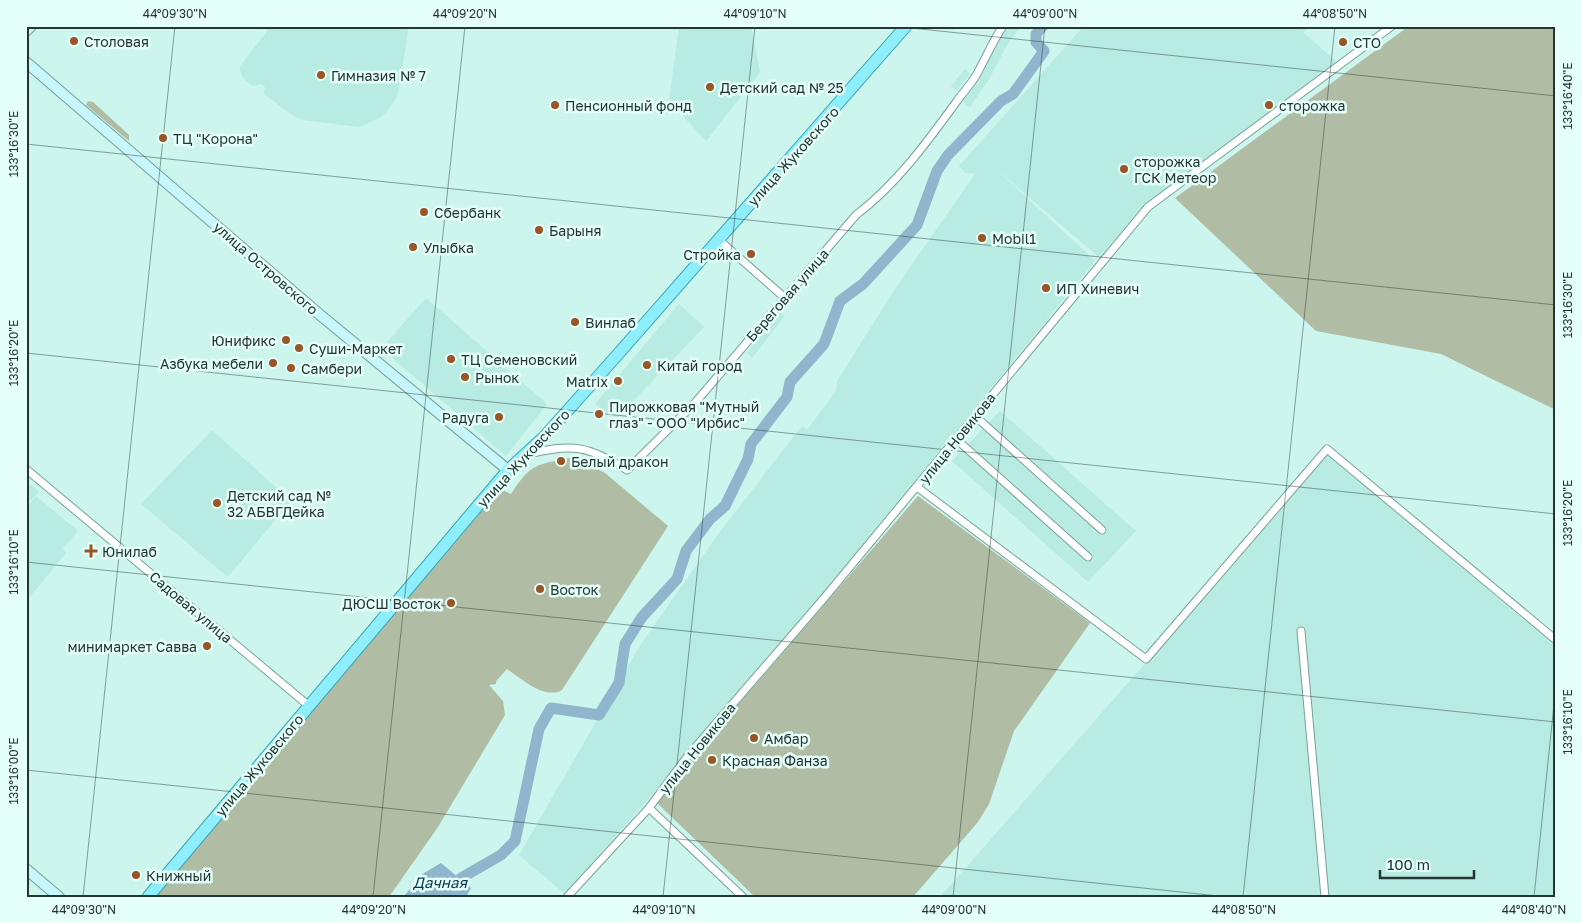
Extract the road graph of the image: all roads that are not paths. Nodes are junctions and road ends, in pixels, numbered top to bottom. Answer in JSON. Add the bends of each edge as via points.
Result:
{"nodes":[{"id":1,"x":30,"y":26,"type":"edge"},
{"id":2,"x":906,"y":26,"type":"edge"},
{"id":3,"x":1003,"y":26,"type":"edge"},
{"id":4,"x":1392,"y":26,"type":"edge"},
{"id":5,"x":26,"y":31,"type":"edge"},
{"id":6,"x":26,"y":62,"type":"edge"},
{"id":7,"x":719,"y":240,"type":"junction"},
{"id":8,"x":785,"y":298,"type":"junction"},
{"id":9,"x":975,"y":416,"type":"junction"},
{"id":10,"x":956,"y":439,"type":"junction"},
{"id":11,"x":523,"y":455,"type":"junction"},
{"id":12,"x":26,"y":469,"type":"edge"},
{"id":13,"x":508,"y":470,"type":"junction"},
{"id":14,"x":917,"y":487,"type":"junction"},
{"id":15,"x":1102,"y":530,"type":"dead end"},
{"id":16,"x":1088,"y":557,"type":"dead end"},
{"id":17,"x":1301,"y":631,"type":"dead end"},
{"id":18,"x":1556,"y":640,"type":"edge"},
{"id":19,"x":309,"y":706,"type":"junction"},
{"id":20,"x":649,"y":808,"type":"junction"},
{"id":21,"x":26,"y":869,"type":"edge"},
{"id":22,"x":59,"y":897,"type":"edge"},
{"id":23,"x":148,"y":897,"type":"edge"},
{"id":24,"x":567,"y":897,"type":"edge"},
{"id":25,"x":743,"y":897,"type":"edge"},
{"id":26,"x":1325,"y":897,"type":"edge"}],
"edges":[{"from":1,"to":5,"type":"main road"},
{"from":2,"to":7,"type":"main road","name":"улица Жуковского"},
{"from":3,"to":8,"type":"street","name":"Береговая улица","via":[[979,71],[944,120],[876,201],[856,215]]},
{"from":4,"to":9,"type":"street","name":"улица Новикова","via":[[1148,207]]},
{"from":6,"to":13,"type":"main road","name":"улица Островского","via":[[319,314]]},
{"from":7,"to":8,"type":"street"},
{"from":7,"to":11,"type":"main road","name":"улица Жуковского","via":[[545,436]]},
{"from":8,"to":11,"type":"street","name":"Береговая улица","via":[[694,404],[627,470],[598,453],[579,448],[558,447]]},
{"from":9,"to":10,"type":"street","name":"улица Новикова"},
{"from":9,"to":15,"type":"street"},
{"from":10,"to":14,"type":"street","name":"улица Новикова"},
{"from":10,"to":16,"type":"street"},
{"from":11,"to":13,"type":"main road","name":"улица Жуковского"},
{"from":12,"to":19,"type":"street","name":"Садовая улица"},
{"from":13,"to":19,"type":"main road","name":"улица Жуковского"},
{"from":14,"to":18,"type":"street","via":[[1146,659],[1327,450]]},
{"from":14,"to":20,"type":"street","name":"улица Новикова","via":[[687,757]]},
{"from":17,"to":26,"type":"street"},
{"from":19,"to":23,"type":"main road","name":"улица Жуковского"},
{"from":20,"to":24,"type":"street","name":"улица Новикова"},
{"from":20,"to":25,"type":"street"},
{"from":21,"to":22,"type":"main road"}]}
